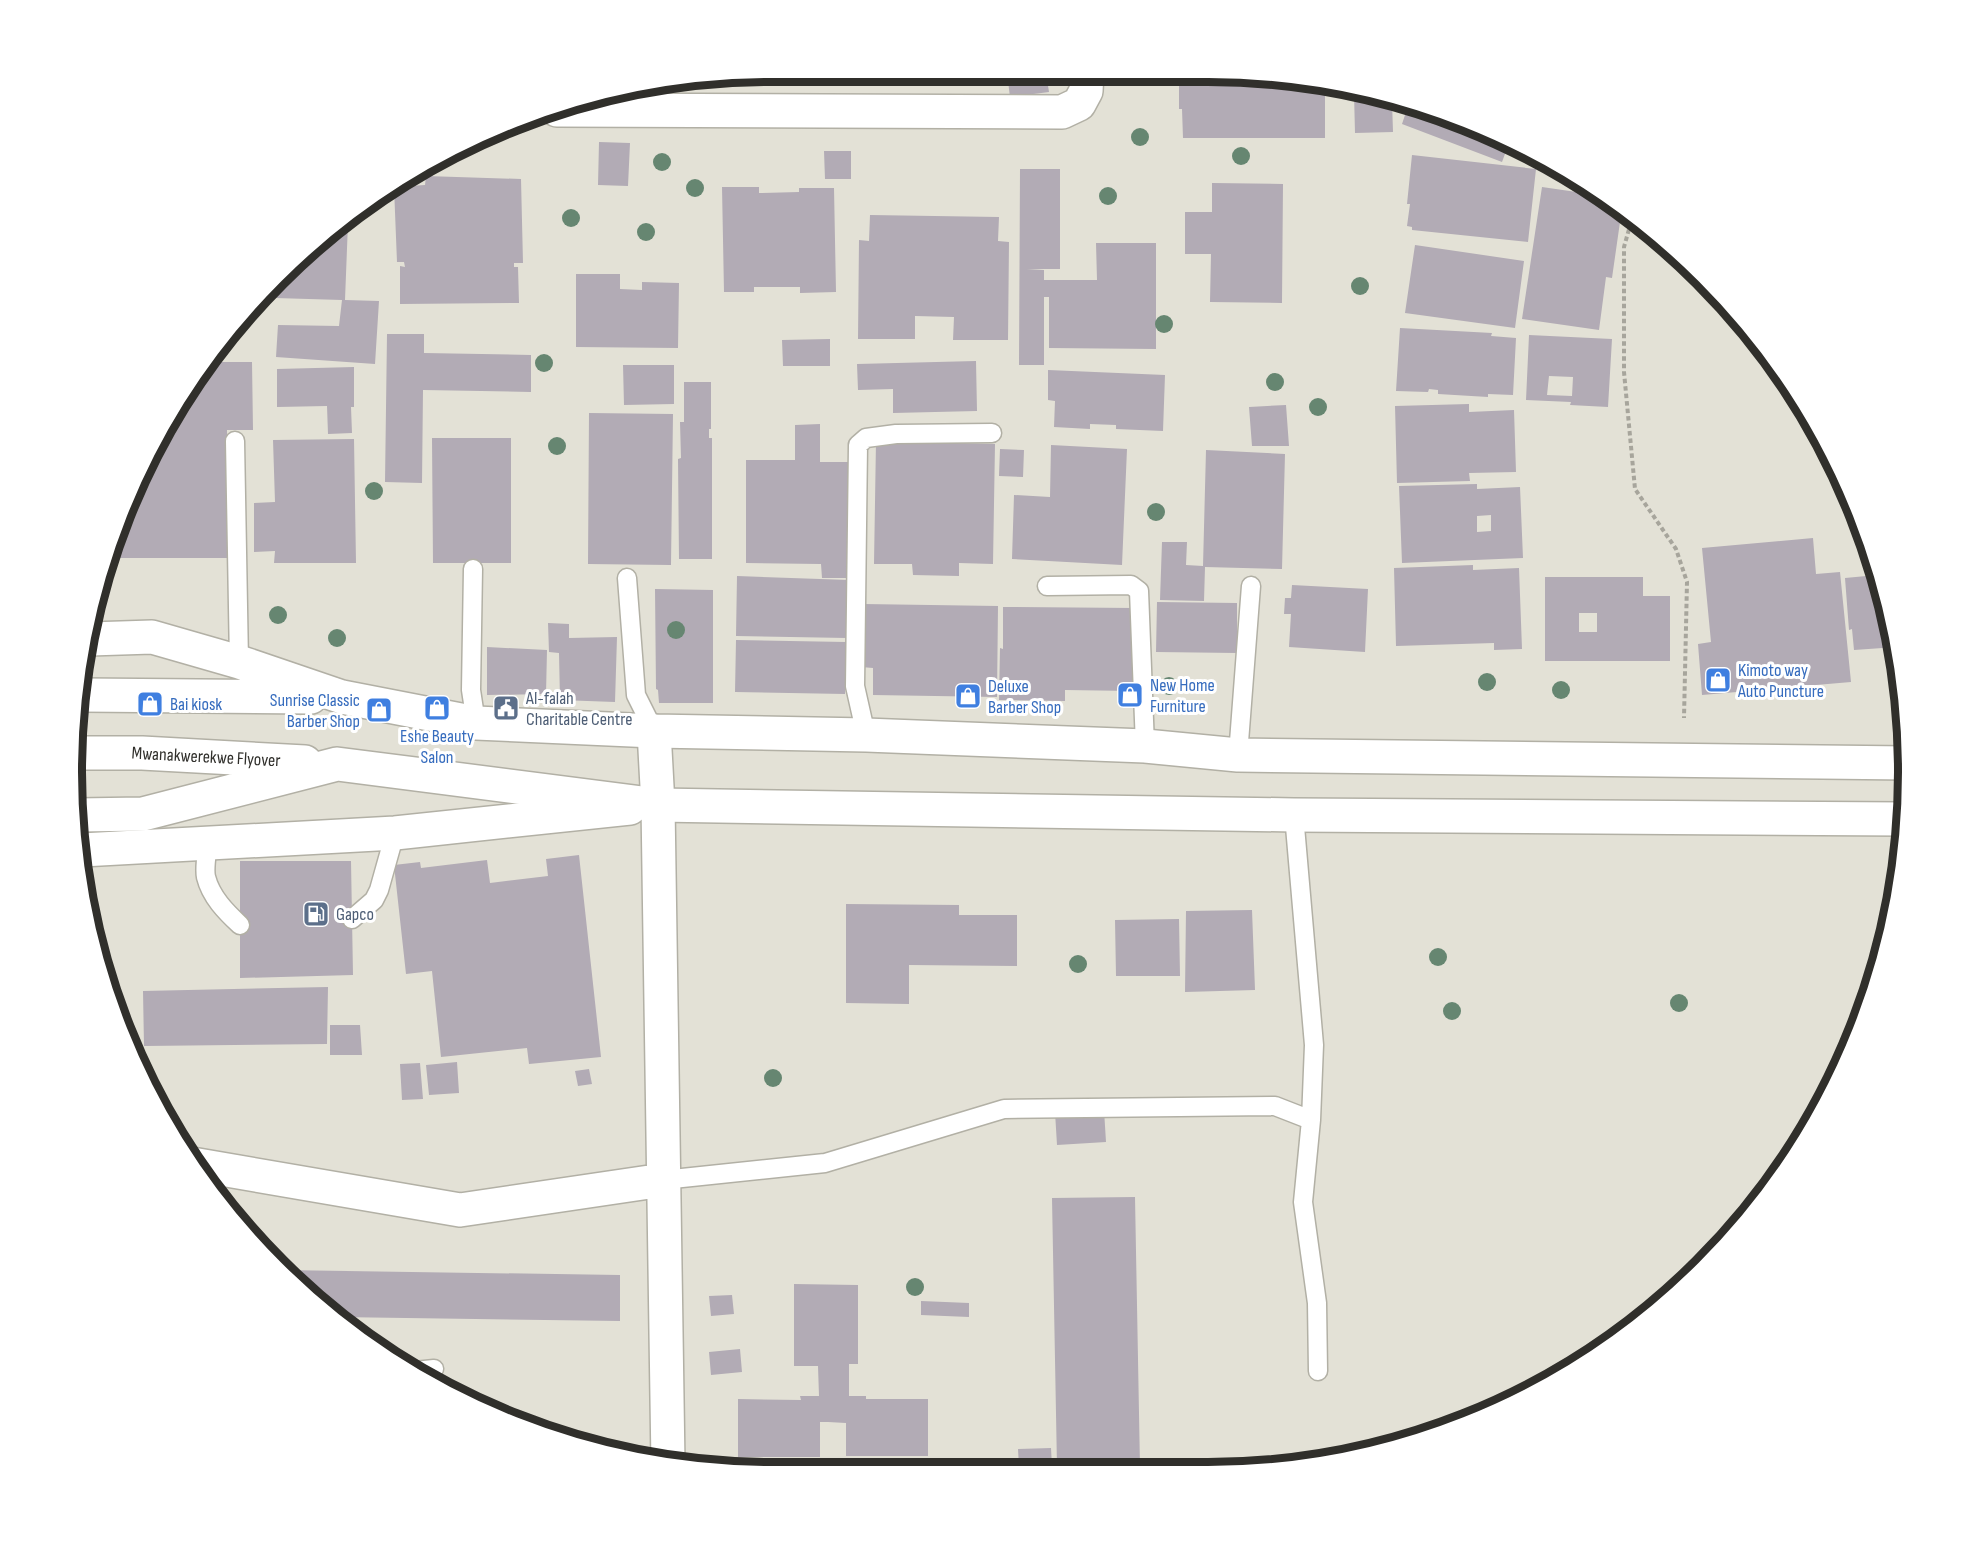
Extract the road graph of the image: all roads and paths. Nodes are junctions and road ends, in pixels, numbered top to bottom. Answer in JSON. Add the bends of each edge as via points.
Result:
{"nodes":[{"id":1,"x":1086,"y":82,"type":"edge"},
{"id":2,"x":580,"y":110,"type":"edge"},
{"id":3,"x":1630,"y":226,"type":"edge"},
{"id":4,"x":992,"y":433,"type":"dead end"},
{"id":5,"x":235,"y":441,"type":"dead end"},
{"id":6,"x":473,"y":569,"type":"dead end"},
{"id":7,"x":627,"y":578,"type":"dead end"},
{"id":8,"x":1047,"y":586,"type":"dead end"},
{"id":9,"x":1251,"y":586,"type":"dead end"},
{"id":10,"x":96,"y":639,"type":"edge"},
{"id":11,"x":239,"y":662,"type":"junction"},
{"id":12,"x":87,"y":695,"type":"edge"},
{"id":13,"x":342,"y":697,"type":"junction"},
{"id":14,"x":476,"y":723,"type":"junction"},
{"id":15,"x":654,"y":731,"type":"junction"},
{"id":16,"x":866,"y":735,"type":"junction"},
{"id":17,"x":1145,"y":746,"type":"junction"},
{"id":18,"x":83,"y":753,"type":"edge"},
{"id":19,"x":1238,"y":755,"type":"junction"},
{"id":20,"x":1683,"y":761,"type":"junction"},
{"id":21,"x":1898,"y":763,"type":"edge"},
{"id":22,"x":337,"y":764,"type":"junction"},
{"id":23,"x":658,"y":805,"type":"junction"},
{"id":24,"x":84,"y":815,"type":"edge"},
{"id":25,"x":1294,"y":815,"type":"junction"},
{"id":26,"x":1897,"y":819,"type":"edge"},
{"id":27,"x":395,"y":833,"type":"junction"},
{"id":28,"x":208,"y":843,"type":"junction"},
{"id":29,"x":87,"y":850,"type":"edge"},
{"id":30,"x":352,"y":919,"type":"dead end"},
{"id":31,"x":240,"y":925,"type":"dead end"},
{"id":32,"x":1311,"y":1120,"type":"junction"},
{"id":33,"x":206,"y":1166,"type":"edge"},
{"id":34,"x":663,"y":1180,"type":"junction"},
{"id":35,"x":434,"y":1368,"type":"dead end"},
{"id":36,"x":426,"y":1369,"type":"edge"},
{"id":37,"x":1318,"y":1371,"type":"dead end"},
{"id":38,"x":668,"y":1454,"type":"edge"}],
"edges":[{"from":1,"to":2,"type":"main road","via":[[1082,100],[1062,112]]},
{"from":3,"to":20,"type":"path","via":[[1624,247],[1624,372],[1635,489],[1676,549],[1687,582]]},
{"from":4,"to":16,"type":"lane","via":[[896,434],[866,438],[858,445],[855,686]]},
{"from":5,"to":11,"type":"lane"},
{"from":6,"to":14,"type":"lane","via":[[471,690]]},
{"from":7,"to":15,"type":"lane","via":[[636,695]]},
{"from":8,"to":17,"type":"lane","via":[[1131,585],[1139,591]]},
{"from":9,"to":19,"type":"lane"},
{"from":10,"to":11,"type":"main road","via":[[152,638]]},
{"from":11,"to":13,"type":"main road"},
{"from":12,"to":13,"type":"main road"},
{"from":13,"to":14,"type":"main road"},
{"from":14,"to":15,"type":"main road"},
{"from":15,"to":16,"type":"main road"},
{"from":15,"to":23,"type":"main road"},
{"from":16,"to":17,"type":"main road"},
{"from":17,"to":19,"type":"main road"},
{"from":18,"to":22,"type":"main road","name":"Mwanakwerekwe Flyover"},
{"from":19,"to":20,"type":"main road"},
{"from":20,"to":21,"type":"main road"},
{"from":22,"to":23,"type":"main road","name":"Mwanakwerekwe Flyover"},
{"from":22,"to":24,"type":"main road","via":[[143,814]]},
{"from":23,"to":25,"type":"main road"},
{"from":23,"to":27,"type":"main road"},
{"from":23,"to":34,"type":"main road"},
{"from":25,"to":26,"type":"main road"},
{"from":25,"to":32,"type":"lane","via":[[1314,1046]]},
{"from":27,"to":28,"type":"main road"},
{"from":27,"to":30,"type":"lane","via":[[379,890],[374,900]]},
{"from":28,"to":29,"type":"main road"},
{"from":28,"to":31,"type":"lane","via":[[206,876],[214,897]]},
{"from":32,"to":34,"type":"lane","via":[[1275,1106],[1004,1109],[825,1163]]},
{"from":32,"to":37,"type":"lane","via":[[1303,1202],[1317,1303]]},
{"from":33,"to":34,"type":"main road","via":[[460,1210]]},
{"from":34,"to":38,"type":"main road"},
{"from":35,"to":36,"type":"lane"}]}
